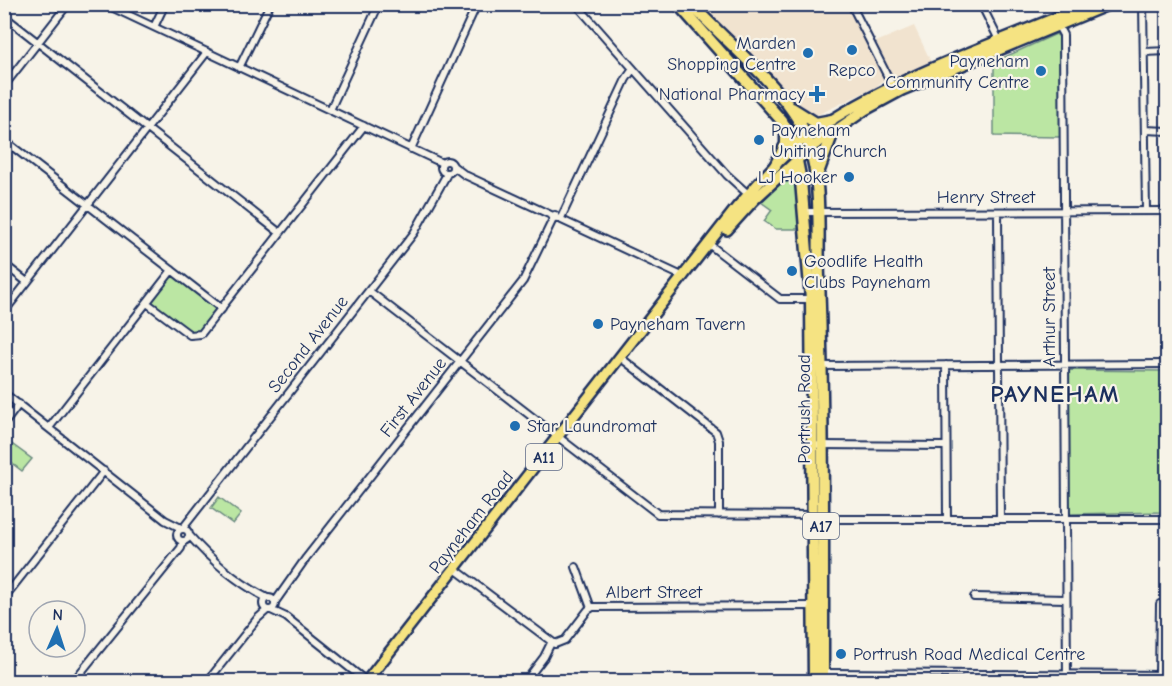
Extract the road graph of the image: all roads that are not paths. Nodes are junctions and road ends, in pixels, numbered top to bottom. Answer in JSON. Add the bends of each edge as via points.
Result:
{"nodes":[{"id":1,"x":105,"y":4,"type":"edge"},
{"id":2,"x":165,"y":4,"type":"edge"},
{"id":3,"x":270,"y":4,"type":"edge"},
{"id":4,"x":379,"y":4,"type":"edge"},
{"id":5,"x":477,"y":4,"type":"edge"},
{"id":6,"x":576,"y":4,"type":"edge"},
{"id":7,"x":678,"y":4,"type":"edge"},
{"id":8,"x":851,"y":4,"type":"edge"},
{"id":9,"x":981,"y":4,"type":"edge"},
{"id":10,"x":1089,"y":4,"type":"edge"},
{"id":11,"x":1110,"y":4,"type":"edge"},
{"id":12,"x":1143,"y":4,"type":"edge"},
{"id":13,"x":66,"y":6,"type":"edge"},
{"id":14,"x":687,"y":8,"type":"edge"},
{"id":15,"x":4,"y":16,"type":"edge"},
{"id":16,"x":1058,"y":26,"type":"junction"},
{"id":17,"x":154,"y":27,"type":"junction"},
{"id":18,"x":39,"y":42,"type":"junction"},
{"id":19,"x":1000,"y":42,"type":"junction"},
{"id":20,"x":1167,"y":51,"type":"edge"},
{"id":21,"x":207,"y":52,"type":"junction"},
{"id":22,"x":1144,"y":52,"type":"junction"},
{"id":23,"x":239,"y":68,"type":"junction"},
{"id":24,"x":633,"y":69,"type":"junction"},
{"id":25,"x":4,"y":86,"type":"edge"},
{"id":26,"x":893,"y":87,"type":"junction"},
{"id":27,"x":782,"y":100,"type":"junction"},
{"id":28,"x":330,"y":110,"type":"junction"},
{"id":29,"x":364,"y":126,"type":"junction"},
{"id":30,"x":785,"y":126,"type":"junction"},
{"id":31,"x":832,"y":126,"type":"junction"},
{"id":32,"x":148,"y":129,"type":"junction"},
{"id":33,"x":1145,"y":130,"type":"junction"},
{"id":34,"x":1167,"y":130,"type":"edge"},
{"id":35,"x":806,"y":138,"type":"junction"},
{"id":36,"x":4,"y":140,"type":"edge"},
{"id":37,"x":794,"y":148,"type":"junction"},
{"id":38,"x":411,"y":149,"type":"junction"},
{"id":39,"x":809,"y":149,"type":"junction"},
{"id":40,"x":797,"y":160,"type":"junction"},
{"id":41,"x":446,"y":169,"type":"junction"},
{"id":42,"x":777,"y":171,"type":"junction"},
{"id":43,"x":817,"y":179,"type":"junction"},
{"id":44,"x":801,"y":181,"type":"junction"},
{"id":45,"x":748,"y":195,"type":"junction"},
{"id":46,"x":89,"y":206,"type":"junction"},
{"id":47,"x":1146,"y":211,"type":"junction"},
{"id":48,"x":1167,"y":211,"type":"edge"},
{"id":49,"x":805,"y":212,"type":"junction"},
{"id":50,"x":817,"y":212,"type":"junction"},
{"id":51,"x":998,"y":212,"type":"junction"},
{"id":52,"x":1064,"y":213,"type":"junction"},
{"id":53,"x":558,"y":216,"type":"junction"},
{"id":54,"x":280,"y":233,"type":"junction"},
{"id":55,"x":712,"y":243,"type":"junction"},
{"id":56,"x":4,"y":264,"type":"edge"},
{"id":57,"x":172,"y":270,"type":"junction"},
{"id":58,"x":684,"y":277,"type":"junction"},
{"id":59,"x":27,"y":282,"type":"junction"},
{"id":60,"x":369,"y":291,"type":"junction"},
{"id":61,"x":811,"y":299,"type":"junction"},
{"id":62,"x":147,"y":303,"type":"junction"},
{"id":63,"x":222,"y":309,"type":"junction"},
{"id":64,"x":4,"y":312,"type":"edge"},
{"id":65,"x":621,"y":358,"type":"junction"},
{"id":66,"x":460,"y":362,"type":"junction"},
{"id":67,"x":1167,"y":364,"type":"edge"},
{"id":68,"x":946,"y":365,"type":"junction"},
{"id":69,"x":998,"y":365,"type":"junction"},
{"id":70,"x":1065,"y":365,"type":"junction"},
{"id":71,"x":817,"y":366,"type":"junction"},
{"id":72,"x":4,"y":393,"type":"edge"},
{"id":73,"x":19,"y":404,"type":"junction"},
{"id":74,"x":4,"y":424,"type":"edge"},
{"id":75,"x":49,"y":428,"type":"junction"},
{"id":76,"x":557,"y":439,"type":"junction"},
{"id":77,"x":817,"y":445,"type":"junction"},
{"id":78,"x":946,"y":446,"type":"junction"},
{"id":79,"x":104,"y":471,"type":"junction"},
{"id":80,"x":719,"y":515,"type":"junction"},
{"id":81,"x":817,"y":517,"type":"junction"},
{"id":82,"x":1066,"y":518,"type":"junction"},
{"id":83,"x":947,"y":519,"type":"junction"},
{"id":84,"x":999,"y":519,"type":"junction"},
{"id":85,"x":1167,"y":519,"type":"edge"},
{"id":86,"x":165,"y":520,"type":"junction"},
{"id":87,"x":185,"y":530,"type":"junction"},
{"id":88,"x":180,"y":539,"type":"junction"},
{"id":89,"x":201,"y":549,"type":"junction"},
{"id":90,"x":576,"y":567,"type":"dead end"},
{"id":91,"x":455,"y":569,"type":"junction"},
{"id":92,"x":974,"y":597,"type":"dead end"},
{"id":93,"x":4,"y":598,"type":"edge"},
{"id":94,"x":1066,"y":599,"type":"junction"},
{"id":95,"x":269,"y":604,"type":"junction"},
{"id":96,"x":1160,"y":604,"type":"dead end"},
{"id":97,"x":818,"y":606,"type":"junction"},
{"id":98,"x":591,"y":608,"type":"junction"},
{"id":99,"x":551,"y":643,"type":"junction"},
{"id":100,"x":1159,"y":675,"type":"junction"},
{"id":101,"x":1167,"y":675,"type":"edge"},
{"id":102,"x":823,"y":677,"type":"edge"},
{"id":103,"x":990,"y":678,"type":"edge"},
{"id":104,"x":1067,"y":678,"type":"edge"},
{"id":105,"x":73,"y":681,"type":"edge"},
{"id":106,"x":207,"y":681,"type":"edge"},
{"id":107,"x":366,"y":681,"type":"edge"},
{"id":108,"x":525,"y":681,"type":"edge"},
{"id":109,"x":814,"y":681,"type":"edge"}],
"edges":[{"from":1,"to":17,"type":"street"},
{"from":2,"to":17,"type":"street"},
{"from":3,"to":23,"type":"street"},
{"from":4,"to":28,"type":"street"},
{"from":5,"to":38,"type":"street"},
{"from":6,"to":24,"type":"street"},
{"from":7,"to":14,"type":"highway","number":"A17"},
{"from":8,"to":26,"type":"street"},
{"from":9,"to":19,"type":"street"},
{"from":10,"to":19,"type":"main road","name":"Payneham Road","number":"A11"},
{"from":11,"to":16,"type":"main road","name":"Payneham Road","number":"A11"},
{"from":12,"to":22,"type":"street"},
{"from":13,"to":18,"type":"street"},
{"from":14,"to":27,"type":"highway","number":"A17","via":[[753,66]]},
{"from":14,"to":30,"type":"highway","number":"A17"},
{"from":15,"to":18,"type":"street"},
{"from":16,"to":31,"type":"main road","name":"Payneham Road","number":"A11","via":[[902,90]]},
{"from":16,"to":52,"type":"street","name":"Arthur Street","via":[[1063,35]]},
{"from":17,"to":21,"type":"street"},
{"from":18,"to":25,"type":"street"},
{"from":18,"to":32,"type":"street"},
{"from":19,"to":26,"type":"main road","name":"Payneham Road","number":"A11"},
{"from":20,"to":22,"type":"street"},
{"from":21,"to":23,"type":"street"},
{"from":21,"to":32,"type":"street"},
{"from":22,"to":33,"type":"street"},
{"from":23,"to":28,"type":"street"},
{"from":24,"to":45,"type":"street"},
{"from":24,"to":53,"type":"street","name":"First Avenue"},
{"from":26,"to":31,"type":"main road","name":"Payneham Road","number":"A11"},
{"from":27,"to":31,"type":"highway","via":[[813,122]]},
{"from":27,"to":35,"type":"highway","number":"A17"},
{"from":28,"to":29,"type":"street"},
{"from":29,"to":38,"type":"street"},
{"from":29,"to":54,"type":"street"},
{"from":30,"to":37,"type":"highway","number":"A17"},
{"from":30,"to":42,"type":"highway","via":[[786,144]]},
{"from":31,"to":35,"type":"main road","name":"Payneham Road","number":"A11"},
{"from":31,"to":39,"type":"main road","name":"Payneham Road","number":"A11"},
{"from":31,"to":43,"type":"highway"},
{"from":32,"to":46,"type":"street"},
{"from":32,"to":54,"type":"street"},
{"from":33,"to":34,"type":"street"},
{"from":33,"to":47,"type":"street"},
{"from":35,"to":37,"type":"main road","name":"Payneham Road","number":"A11"},
{"from":35,"to":39,"type":"highway","name":"Portrush Road","number":"A17"},
{"from":36,"to":46,"type":"street"},
{"from":37,"to":40,"type":"highway","number":"A17"},
{"from":37,"to":42,"type":"main road","name":"Payneham Road","number":"A11"},
{"from":38,"to":41,"type":"street"},
{"from":39,"to":40,"type":"main road","name":"Payneham Road","number":"A11"},
{"from":39,"to":43,"type":"highway","name":"Portrush Road","number":"A17"},
{"from":40,"to":42,"type":"main road","name":"Payneham Road","number":"A11"},
{"from":40,"to":44,"type":"highway","name":"Portrush Road","number":"A17"},
{"from":41,"to":53,"type":"street"},
{"from":41,"to":60,"type":"street","name":"Second Avenue","via":[[425,217]]},
{"from":42,"to":44,"type":"highway","via":[[794,174]]},
{"from":42,"to":45,"type":"main road","name":"Payneham Road","number":"A11"},
{"from":42,"to":55,"type":"main road","name":"Payneham Road","number":"A11"},
{"from":43,"to":50,"type":"highway","name":"Portrush Road","number":"A17"},
{"from":44,"to":49,"type":"highway","name":"Portrush Road","number":"A17"},
{"from":45,"to":55,"type":"main road","name":"Payneham Road","number":"A11"},
{"from":46,"to":57,"type":"street"},
{"from":46,"to":59,"type":"street"},
{"from":47,"to":48,"type":"street","name":"Henry Street"},
{"from":47,"to":52,"type":"street","name":"Henry Street"},
{"from":49,"to":50,"type":"street","name":"Henry Street"},
{"from":49,"to":61,"type":"highway","name":"Portrush Road","number":"A17"},
{"from":50,"to":51,"type":"street","name":"Henry Street"},
{"from":50,"to":71,"type":"highway","name":"Portrush Road","number":"A17"},
{"from":51,"to":52,"type":"street","name":"Henry Street"},
{"from":51,"to":69,"type":"street"},
{"from":52,"to":70,"type":"street","name":"Arthur Street"},
{"from":53,"to":58,"type":"street"},
{"from":53,"to":66,"type":"street","name":"First Avenue","via":[[526,277]]},
{"from":54,"to":63,"type":"street"},
{"from":55,"to":58,"type":"main road","name":"Payneham Road","number":"A11"},
{"from":55,"to":61,"type":"street","via":[[780,299]]},
{"from":56,"to":59,"type":"street"},
{"from":57,"to":62,"type":"street"},
{"from":57,"to":63,"type":"street"},
{"from":58,"to":65,"type":"main road","name":"Payneham Road","number":"A11"},
{"from":59,"to":64,"type":"street"},
{"from":60,"to":66,"type":"street"},
{"from":60,"to":87,"type":"street","name":"Second Avenue"},
{"from":61,"to":71,"type":"highway","name":"Portrush Road","number":"A17"},
{"from":62,"to":63,"type":"street","via":[[193,337],[201,334]]},
{"from":62,"to":75,"type":"street"},
{"from":65,"to":76,"type":"main road","name":"Payneham Road","number":"A11"},
{"from":65,"to":80,"type":"street","via":[[716,432]]},
{"from":66,"to":76,"type":"street"},
{"from":66,"to":95,"type":"street","name":"First Avenue"},
{"from":67,"to":70,"type":"street"},
{"from":68,"to":69,"type":"street"},
{"from":68,"to":71,"type":"street"},
{"from":68,"to":78,"type":"street"},
{"from":69,"to":70,"type":"street"},
{"from":69,"to":84,"type":"street"},
{"from":70,"to":82,"type":"street","name":"Arthur Street"},
{"from":71,"to":77,"type":"highway","name":"Portrush Road","number":"A17"},
{"from":72,"to":73,"type":"street"},
{"from":73,"to":74,"type":"street"},
{"from":73,"to":75,"type":"street"},
{"from":75,"to":79,"type":"street"},
{"from":76,"to":80,"type":"street","via":[[657,514]]},
{"from":76,"to":91,"type":"main road","name":"Payneham Road","number":"A11"},
{"from":77,"to":78,"type":"street"},
{"from":77,"to":81,"type":"highway","name":"Portrush Road","number":"A17"},
{"from":78,"to":83,"type":"street"},
{"from":79,"to":86,"type":"street"},
{"from":79,"to":93,"type":"street"},
{"from":80,"to":81,"type":"street"},
{"from":81,"to":83,"type":"street"},
{"from":81,"to":97,"type":"highway","name":"Portrush Road","number":"A17"},
{"from":82,"to":84,"type":"street"},
{"from":82,"to":85,"type":"street"},
{"from":82,"to":94,"type":"street","name":"Arthur Street"},
{"from":83,"to":84,"type":"street"},
{"from":86,"to":87,"type":"street"},
{"from":86,"to":88,"type":"street"},
{"from":87,"to":88,"type":"street"},
{"from":87,"to":88,"type":"street"},
{"from":87,"to":89,"type":"street"},
{"from":88,"to":89,"type":"street"},
{"from":88,"to":105,"type":"street","via":[[171,557]]},
{"from":89,"to":95,"type":"street"},
{"from":90,"to":98,"type":"street"},
{"from":91,"to":99,"type":"street"},
{"from":91,"to":107,"type":"main road","name":"Payneham Road","number":"A11"},
{"from":92,"to":94,"type":"street"},
{"from":94,"to":104,"type":"street","name":"Arthur Street"},
{"from":95,"to":106,"type":"street","name":"First Avenue"},
{"from":95,"to":107,"type":"street"},
{"from":96,"to":100,"type":"street"},
{"from":97,"to":98,"type":"street","name":"Albert Street"},
{"from":97,"to":102,"type":"highway","name":"Portrush Road","number":"A17"},
{"from":97,"to":109,"type":"highway","name":"Portrush Road","number":"A17"},
{"from":98,"to":99,"type":"street","name":"Albert Street","via":[[565,640]]},
{"from":99,"to":108,"type":"street"},
{"from":100,"to":101,"type":"street"},
{"from":100,"to":104,"type":"street"},
{"from":102,"to":103,"type":"street"},
{"from":103,"to":104,"type":"street"}]}
